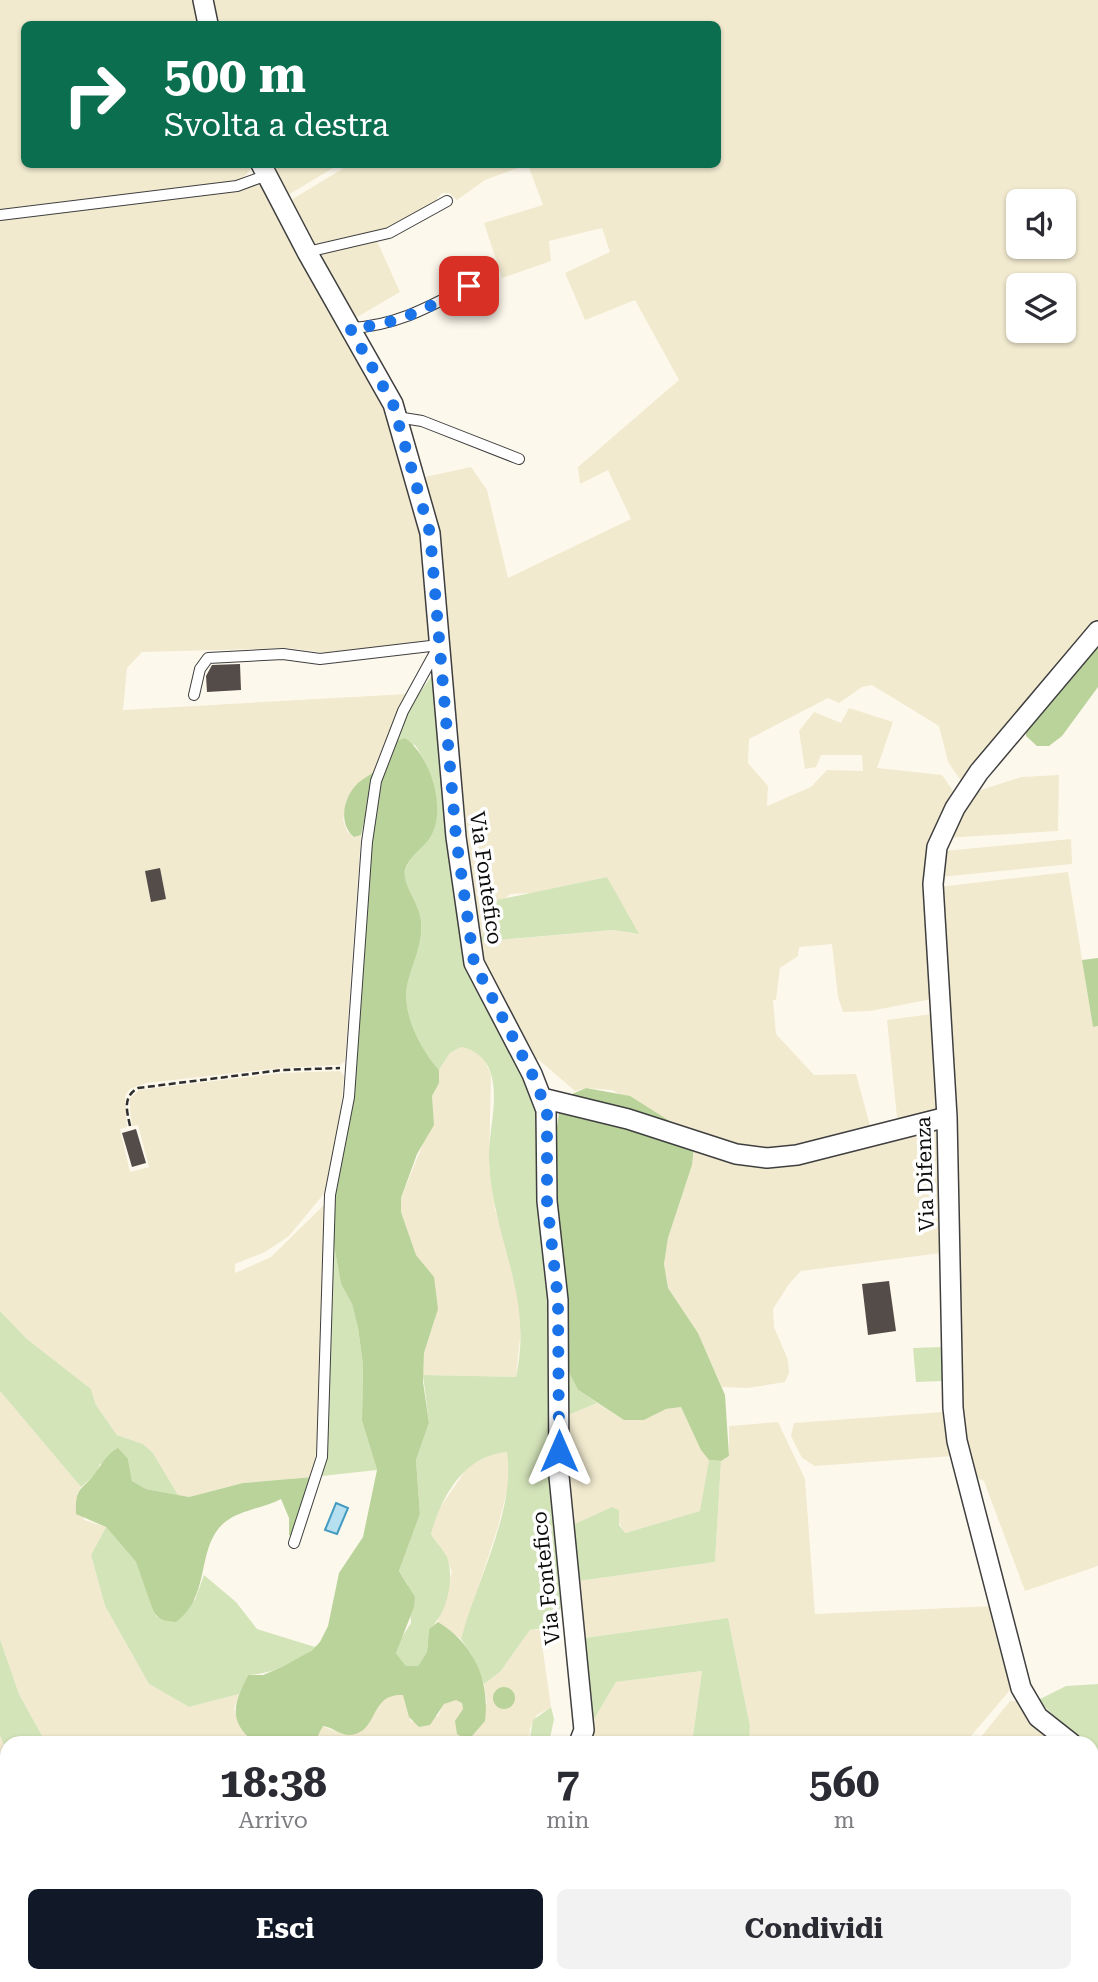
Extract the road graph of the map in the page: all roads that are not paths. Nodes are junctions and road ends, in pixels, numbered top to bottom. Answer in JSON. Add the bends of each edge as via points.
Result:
{"nodes":[{"id":1,"x":203,"y":0,"type":"edge"},
{"id":2,"x":207,"y":21,"type":"edge"},
{"id":3,"x":264,"y":170,"type":"edge"},
{"id":4,"x":447,"y":201,"type":"dead end"},
{"id":5,"x":0,"y":215,"type":"edge"},
{"id":6,"x":307,"y":252,"type":"junction"},
{"id":7,"x":469,"y":286,"type":"dead end"},
{"id":8,"x":350,"y":328,"type":"junction"},
{"id":9,"x":397,"y":417,"type":"junction"},
{"id":10,"x":519,"y":459,"type":"dead end"},
{"id":11,"x":1098,"y":631,"type":"edge"},
{"id":12,"x":439,"y":645,"type":"junction"},
{"id":13,"x":194,"y":695,"type":"dead end"},
{"id":14,"x":542,"y":1098,"type":"junction"},
{"id":15,"x":947,"y":1117,"type":"junction"},
{"id":16,"x":294,"y":1543,"type":"dead end"},
{"id":17,"x":582,"y":1736,"type":"edge"},
{"id":18,"x":1061,"y":1736,"type":"edge"}],
"edges":[{"from":1,"to":2,"type":"street"},
{"from":3,"to":5,"type":"lane","via":[[237,186]]},
{"from":3,"to":6,"type":"street","name":"Via Fontefico"},
{"from":4,"to":6,"type":"lane","via":[[389,233]]},
{"from":6,"to":8,"type":"street","name":"Via Fontefico"},
{"from":7,"to":8,"type":"lane","via":[[408,318],[377,327]]},
{"from":8,"to":9,"type":"street","name":"Via Fontefico"},
{"from":9,"to":10,"type":"lane","via":[[422,421]]},
{"from":9,"to":12,"type":"street","name":"Via Fontefico","via":[[430,533]]},
{"from":11,"to":15,"type":"street","name":"Via Difenza","via":[[979,772],[937,847],[933,884]]},
{"from":12,"to":13,"type":"lane","via":[[320,659],[283,654],[208,658],[200,669]]},
{"from":12,"to":14,"type":"street","name":"Via Fontefico","via":[[456,837],[474,963]]},
{"from":12,"to":16,"type":"lane","via":[[403,711],[376,781],[367,842],[349,1097],[330,1195],[322,1457]]},
{"from":14,"to":15,"type":"street","via":[[628,1119],[736,1154],[767,1158],[797,1155]]},
{"from":14,"to":17,"type":"street","name":"Via Fontefico","via":[[547,1110],[547,1201],[558,1300],[559,1476]]},
{"from":15,"to":18,"type":"street","name":"Via Difenza","via":[[957,1441],[1021,1688],[1038,1717]]}]}
